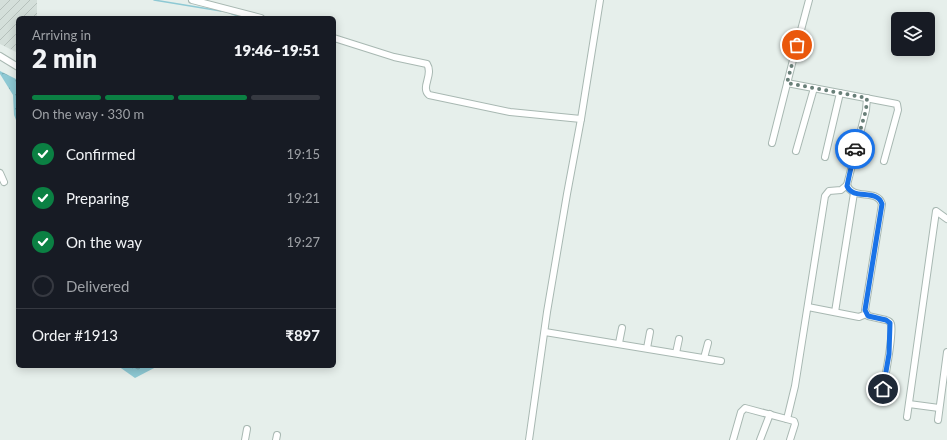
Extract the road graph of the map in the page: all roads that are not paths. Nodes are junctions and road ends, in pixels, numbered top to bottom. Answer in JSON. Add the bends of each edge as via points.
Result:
{"nodes":[{"id":1,"x":192,"y":0,"type":"edge"},
{"id":2,"x":600,"y":0,"type":"edge"},
{"id":3,"x":809,"y":0,"type":"edge"},
{"id":4,"x":253,"y":16,"type":"edge"},
{"id":5,"x":336,"y":39,"type":"edge"},
{"id":6,"x":0,"y":56,"type":"edge"},
{"id":7,"x":16,"y":67,"type":"edge"},
{"id":8,"x":787,"y":83,"type":"junction"},
{"id":9,"x":814,"y":88,"type":"junction"},
{"id":10,"x":840,"y":93,"type":"junction"},
{"id":11,"x":867,"y":98,"type":"junction"},
{"id":12,"x":582,"y":119,"type":"junction"},
{"id":13,"x":772,"y":143,"type":"dead end"},
{"id":14,"x":796,"y":151,"type":"dead end"},
{"id":15,"x":825,"y":157,"type":"dead end"},
{"id":16,"x":884,"y":161,"type":"dead end"},
{"id":17,"x":0,"y":173,"type":"edge"},
{"id":18,"x":4,"y":182,"type":"dead end"},
{"id":19,"x":847,"y":186,"type":"junction"},
{"id":20,"x":854,"y":193,"type":"junction"},
{"id":21,"x":947,"y":219,"type":"edge"},
{"id":22,"x":808,"y":307,"type":"junction"},
{"id":23,"x":835,"y":312,"type":"junction"},
{"id":24,"x":866,"y":314,"type":"junction"},
{"id":25,"x":622,"y":328,"type":"dead end"},
{"id":26,"x":544,"y":332,"type":"junction"},
{"id":27,"x":650,"y":332,"type":"dead end"},
{"id":28,"x":679,"y":339,"type":"dead end"},
{"id":29,"x":619,"y":343,"type":"junction"},
{"id":30,"x":708,"y":343,"type":"dead end"},
{"id":31,"x":647,"y":348,"type":"junction"},
{"id":32,"x":947,"y":352,"type":"edge"},
{"id":33,"x":676,"y":353,"type":"junction"},
{"id":34,"x":704,"y":358,"type":"junction"},
{"id":35,"x":721,"y":361,"type":"dead end"},
{"id":36,"x":883,"y":389,"type":"dead end"},
{"id":37,"x":909,"y":404,"type":"junction"},
{"id":38,"x":940,"y":408,"type":"junction"},
{"id":39,"x":770,"y":414,"type":"junction"},
{"id":40,"x":907,"y":417,"type":"dead end"},
{"id":41,"x":787,"y":418,"type":"junction"},
{"id":42,"x":938,"y":420,"type":"dead end"},
{"id":43,"x":247,"y":429,"type":"dead end"},
{"id":44,"x":245,"y":440,"type":"edge"},
{"id":45,"x":529,"y":440,"type":"edge"},
{"id":46,"x":732,"y":440,"type":"edge"},
{"id":47,"x":760,"y":440,"type":"edge"},
{"id":48,"x":790,"y":440,"type":"edge"}],
"edges":[{"from":1,"to":4,"type":"street"},
{"from":2,"to":12,"type":"street"},
{"from":3,"to":8,"type":"street"},
{"from":5,"to":12,"type":"street","via":[[394,57],[427,64],[430,72],[425,89],[429,95],[510,112]]},
{"from":6,"to":7,"type":"street"},
{"from":8,"to":9,"type":"street"},
{"from":8,"to":13,"type":"street"},
{"from":9,"to":10,"type":"street"},
{"from":9,"to":14,"type":"street"},
{"from":10,"to":11,"type":"street"},
{"from":10,"to":15,"type":"street"},
{"from":11,"to":16,"type":"street","via":[[897,104],[898,110]]},
{"from":11,"to":19,"type":"street"},
{"from":12,"to":26,"type":"street"},
{"from":17,"to":18,"type":"street"},
{"from":19,"to":20,"type":"street"},
{"from":19,"to":22,"type":"street","via":[[829,191],[825,196]]},
{"from":20,"to":23,"type":"street"},
{"from":20,"to":24,"type":"street","via":[[877,196],[882,204]]},
{"from":21,"to":37,"type":"street","via":[[936,211]]},
{"from":22,"to":23,"type":"street"},
{"from":22,"to":41,"type":"street"},
{"from":23,"to":24,"type":"street","via":[[859,317]]},
{"from":24,"to":36,"type":"street","via":[[890,323],[889,354]]},
{"from":25,"to":29,"type":"street"},
{"from":26,"to":29,"type":"street"},
{"from":26,"to":45,"type":"street"},
{"from":27,"to":31,"type":"street"},
{"from":28,"to":33,"type":"street"},
{"from":29,"to":31,"type":"street"},
{"from":30,"to":34,"type":"street"},
{"from":31,"to":33,"type":"street"},
{"from":32,"to":38,"type":"street"},
{"from":33,"to":34,"type":"street"},
{"from":34,"to":35,"type":"street"},
{"from":37,"to":38,"type":"street"},
{"from":37,"to":40,"type":"street"},
{"from":38,"to":42,"type":"street"},
{"from":39,"to":41,"type":"street"},
{"from":39,"to":46,"type":"street","via":[[745,408],[741,412]]},
{"from":39,"to":47,"type":"street"},
{"from":41,"to":48,"type":"street","via":[[795,424]]},
{"from":43,"to":44,"type":"street"}]}
